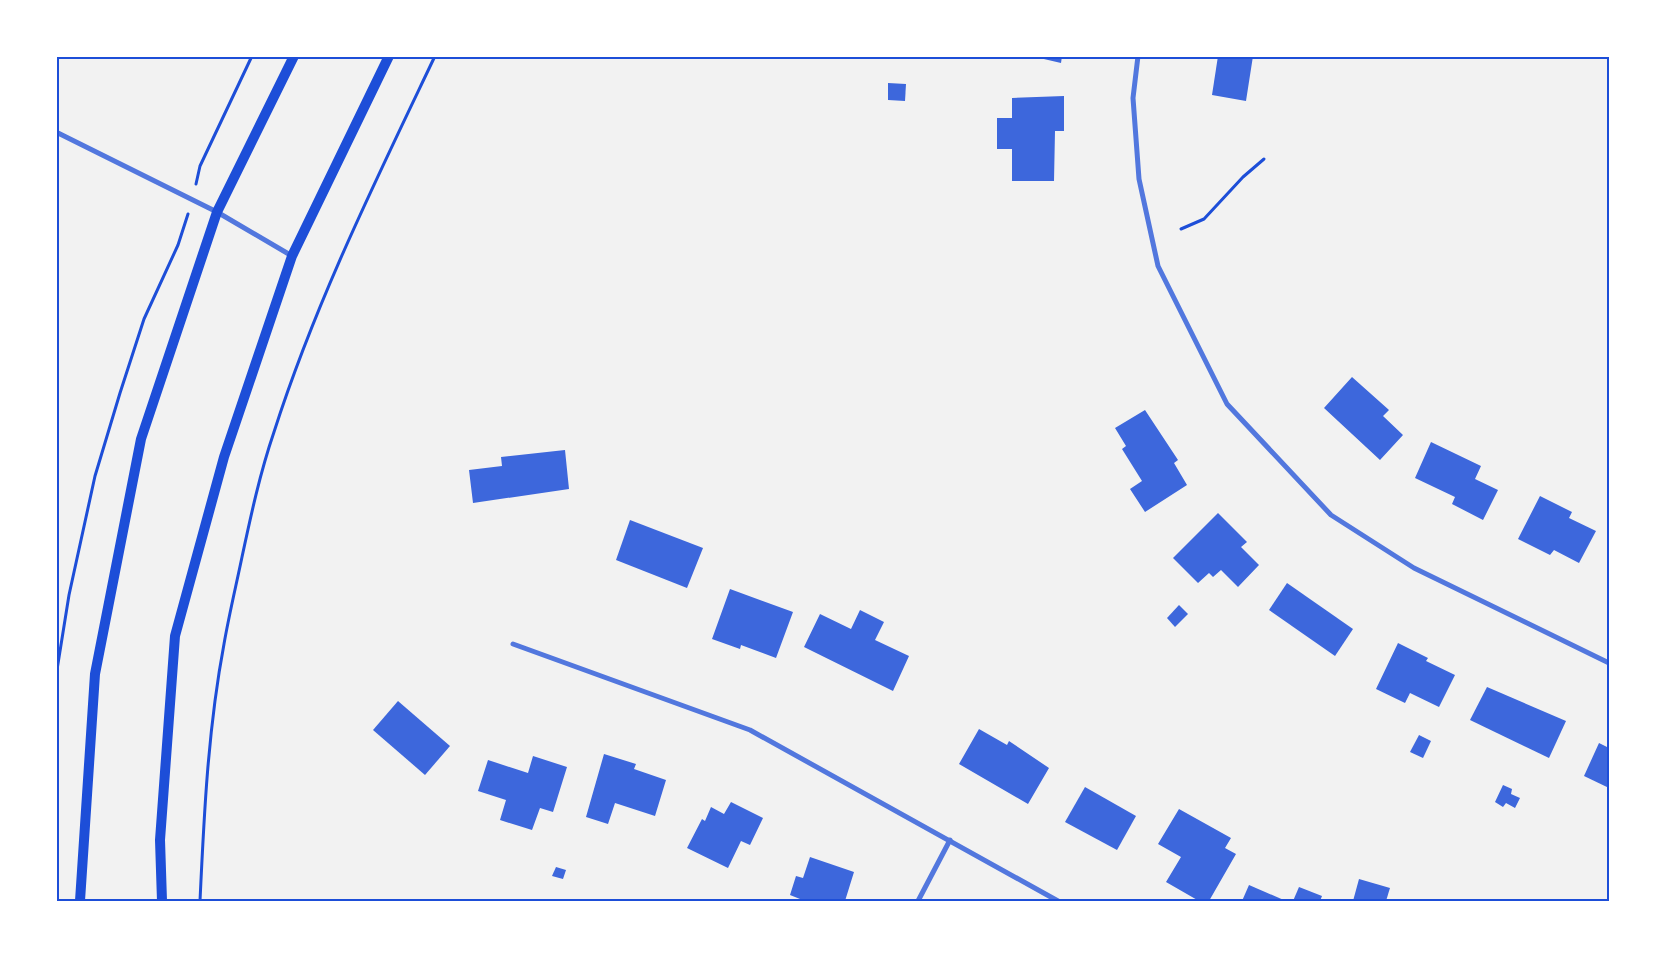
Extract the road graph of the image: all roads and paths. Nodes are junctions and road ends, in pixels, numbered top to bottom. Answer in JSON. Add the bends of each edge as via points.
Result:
{"nodes":[{"id":1,"x":252,"y":56,"type":"edge"},
{"id":2,"x":294,"y":56,"type":"edge"},
{"id":3,"x":389,"y":56,"type":"edge"},
{"id":4,"x":435,"y":56,"type":"edge"},
{"id":5,"x":1138,"y":56,"type":"edge"},
{"id":6,"x":56,"y":132,"type":"edge"},
{"id":7,"x":1264,"y":159,"type":"dead end"},
{"id":8,"x":192,"y":199,"type":"junction"},
{"id":9,"x":218,"y":212,"type":"junction"},
{"id":10,"x":1181,"y":229,"type":"dead end"},
{"id":11,"x":292,"y":256,"type":"junction"},
{"id":12,"x":513,"y":644,"type":"dead end"},
{"id":13,"x":1609,"y":663,"type":"edge"},
{"id":14,"x":56,"y":676,"type":"edge"},
{"id":15,"x":950,"y":840,"type":"junction"},
{"id":16,"x":80,"y":901,"type":"edge"},
{"id":17,"x":162,"y":901,"type":"edge"},
{"id":18,"x":200,"y":901,"type":"edge"},
{"id":19,"x":918,"y":901,"type":"edge"},
{"id":20,"x":1058,"y":901,"type":"edge"}],
"edges":[{"from":1,"to":8,"type":"path","via":[[200,166]]},
{"from":2,"to":9,"type":"main road"},
{"from":3,"to":11,"type":"main road"},
{"from":4,"to":18,"type":"path","via":[[348,238],[298,363],[268,452],[224,645],[210,740]]},
{"from":5,"to":13,"type":"street","via":[[1133,98],[1139,179],[1158,266],[1226,404],[1331,515],[1414,568]]},
{"from":6,"to":8,"type":"street"},
{"from":7,"to":10,"type":"path","via":[[1243,176],[1204,219]]},
{"from":8,"to":9,"type":"street"},
{"from":8,"to":14,"type":"path","via":[[178,244],[144,319],[95,476],[69,595]]},
{"from":9,"to":11,"type":"street"},
{"from":9,"to":16,"type":"main road","via":[[141,439],[95,674]]},
{"from":11,"to":17,"type":"main road","via":[[224,457],[175,636],[160,840]]},
{"from":12,"to":15,"type":"street","via":[[750,730]]},
{"from":15,"to":19,"type":"street"},
{"from":15,"to":20,"type":"street"}]}
